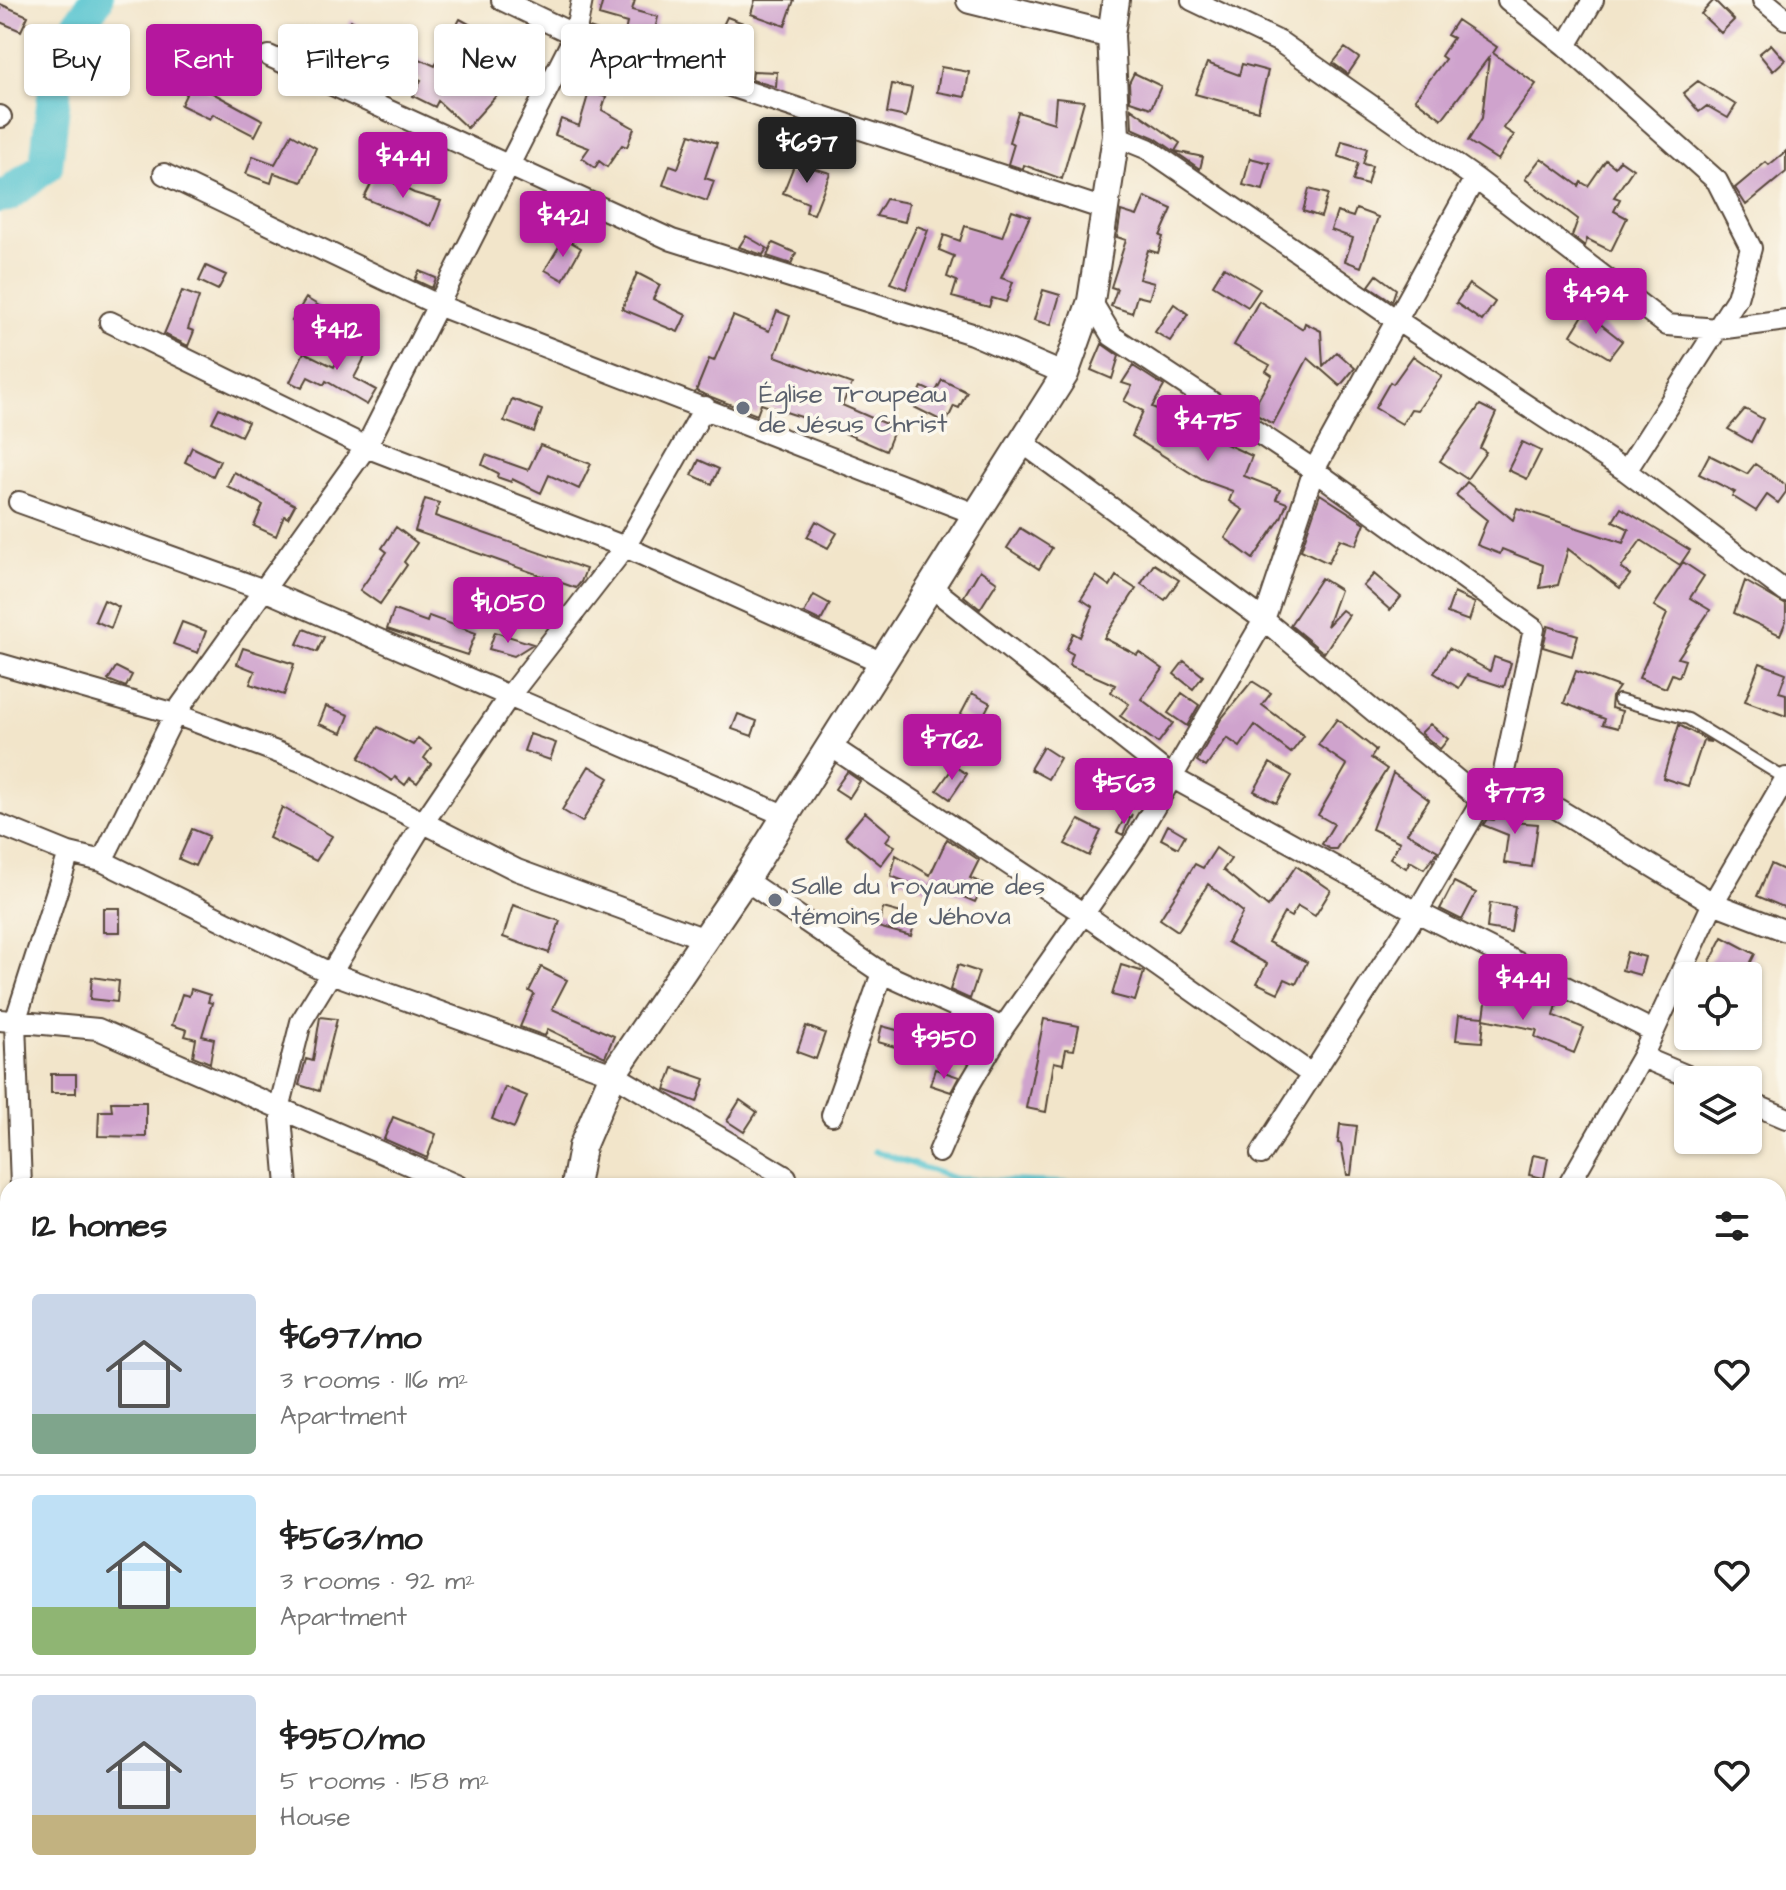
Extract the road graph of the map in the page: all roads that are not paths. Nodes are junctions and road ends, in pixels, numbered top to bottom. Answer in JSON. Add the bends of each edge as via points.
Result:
{"nodes":[{"id":1,"x":502,"y":0,"type":"edge"},
{"id":2,"x":582,"y":0,"type":"edge"},
{"id":3,"x":970,"y":0,"type":"edge"},
{"id":4,"x":1116,"y":0,"type":"edge"},
{"id":5,"x":1192,"y":0,"type":"edge"},
{"id":6,"x":1508,"y":0,"type":"edge"},
{"id":7,"x":1593,"y":0,"type":"edge"},
{"id":8,"x":1763,"y":0,"type":"edge"},
{"id":9,"x":1786,"y":19,"type":"edge"},
{"id":10,"x":577,"y":24,"type":"edge"},
{"id":11,"x":561,"y":28,"type":"edge"},
{"id":12,"x":1111,"y":35,"type":"junction"},
{"id":13,"x":1566,"y":46,"type":"junction"},
{"id":14,"x":269,"y":56,"type":"dead end"},
{"id":15,"x":561,"y":64,"type":"edge"},
{"id":16,"x":754,"y":94,"type":"edge"},
{"id":17,"x":1116,"y":136,"type":"junction"},
{"id":18,"x":511,"y":167,"type":"junction"},
{"id":19,"x":164,"y":174,"type":"dead end"},
{"id":20,"x":1475,"y":178,"type":"junction"},
{"id":21,"x":1104,"y":209,"type":"junction"},
{"id":22,"x":1091,"y":301,"type":"junction"},
{"id":23,"x":440,"y":306,"type":"junction"},
{"id":24,"x":1395,"y":319,"type":"junction"},
{"id":25,"x":1786,"y":320,"type":"edge"},
{"id":26,"x":110,"y":322,"type":"dead end"},
{"id":27,"x":1718,"y":329,"type":"junction"},
{"id":28,"x":1065,"y":374,"type":"junction"},
{"id":29,"x":705,"y":407,"type":"junction"},
{"id":30,"x":1023,"y":443,"type":"junction"},
{"id":31,"x":366,"y":447,"type":"junction"},
{"id":32,"x":1314,"y":470,"type":"junction"},
{"id":33,"x":1626,"y":471,"type":"junction"},
{"id":34,"x":19,"y":502,"type":"dead end"},
{"id":35,"x":978,"y":515,"type":"junction"},
{"id":36,"x":625,"y":547,"type":"junction"},
{"id":37,"x":930,"y":586,"type":"junction"},
{"id":38,"x":264,"y":590,"type":"junction"},
{"id":39,"x":1786,"y":592,"type":"edge"},
{"id":40,"x":1264,"y":620,"type":"junction"},
{"id":41,"x":883,"y":663,"type":"junction"},
{"id":42,"x":0,"y":664,"type":"edge"},
{"id":43,"x":510,"y":695,"type":"junction"},
{"id":44,"x":1619,"y":700,"type":"dead end"},
{"id":45,"x":175,"y":714,"type":"junction"},
{"id":46,"x":829,"y":745,"type":"junction"},
{"id":47,"x":1503,"y":776,"type":"junction"},
{"id":48,"x":1173,"y":778,"type":"junction"},
{"id":49,"x":1786,"y":779,"type":"edge"},
{"id":50,"x":1482,"y":801,"type":"junction"},
{"id":51,"x":786,"y":816,"type":"junction"},
{"id":52,"x":423,"y":823,"type":"junction"},
{"id":53,"x":0,"y":825,"type":"edge"},
{"id":54,"x":69,"y":853,"type":"junction"},
{"id":55,"x":102,"y":861,"type":"junction"},
{"id":56,"x":745,"y":880,"type":"junction"},
{"id":57,"x":1713,"y":903,"type":"junction"},
{"id":58,"x":1417,"y":912,"type":"junction"},
{"id":59,"x":1084,"y":914,"type":"junction"},
{"id":60,"x":1786,"y":931,"type":"edge"},
{"id":61,"x":705,"y":939,"type":"junction"},
{"id":62,"x":328,"y":972,"type":"junction"},
{"id":63,"x":882,"y":973,"type":"junction"},
{"id":64,"x":7,"y":1021,"type":"edge"},
{"id":65,"x":1003,"y":1028,"type":"junction"},
{"id":66,"x":1653,"y":1031,"type":"junction"},
{"id":67,"x":1642,"y":1057,"type":"junction"},
{"id":68,"x":1674,"y":1070,"type":"edge"},
{"id":69,"x":613,"y":1074,"type":"junction"},
{"id":70,"x":1311,"y":1074,"type":"junction"},
{"id":71,"x":280,"y":1105,"type":"junction"},
{"id":72,"x":1762,"y":1108,"type":"edge"},
{"id":73,"x":832,"y":1115,"type":"dead end"},
{"id":74,"x":1786,"y":1118,"type":"edge"},
{"id":75,"x":939,"y":1152,"type":"dead end"},
{"id":76,"x":1261,"y":1154,"type":"dead end"},
{"id":77,"x":786,"y":1177,"type":"dead end"},
{"id":78,"x":20,"y":1178,"type":"edge"},
{"id":79,"x":286,"y":1178,"type":"edge"},
{"id":80,"x":440,"y":1178,"type":"edge"},
{"id":81,"x":576,"y":1178,"type":"edge"},
{"id":82,"x":1573,"y":1178,"type":"edge"}],
"edges":[{"from":1,"to":11,"type":"street"},
{"from":2,"to":10,"type":"street"},
{"from":3,"to":12,"type":"street"},
{"from":4,"to":12,"type":"street"},
{"from":5,"to":20,"type":"street","via":[[1280,42]]},
{"from":6,"to":13,"type":"street"},
{"from":7,"to":13,"type":"street"},
{"from":8,"to":9,"type":"street"},
{"from":12,"to":17,"type":"street"},
{"from":13,"to":27,"type":"street","via":[[1717,181],[1751,248],[1737,298]]},
{"from":14,"to":18,"type":"street"},
{"from":15,"to":18,"type":"street"},
{"from":16,"to":21,"type":"street"},
{"from":17,"to":21,"type":"street"},
{"from":17,"to":24,"type":"street","via":[[1148,149]]},
{"from":18,"to":23,"type":"street"},
{"from":18,"to":28,"type":"street","via":[[672,240],[972,334]]},
{"from":19,"to":23,"type":"street"},
{"from":20,"to":24,"type":"street"},
{"from":20,"to":27,"type":"street","via":[[1667,325]]},
{"from":21,"to":22,"type":"street"},
{"from":22,"to":28,"type":"street"},
{"from":22,"to":32,"type":"street","via":[[1112,336]]},
{"from":23,"to":29,"type":"street"},
{"from":23,"to":31,"type":"street"},
{"from":24,"to":32,"type":"street"},
{"from":24,"to":33,"type":"street"},
{"from":25,"to":27,"type":"street"},
{"from":26,"to":31,"type":"street"},
{"from":27,"to":33,"type":"street"},
{"from":28,"to":30,"type":"street"},
{"from":29,"to":35,"type":"street"},
{"from":29,"to":36,"type":"street"},
{"from":30,"to":35,"type":"street"},
{"from":30,"to":40,"type":"street"},
{"from":31,"to":36,"type":"street"},
{"from":31,"to":38,"type":"street"},
{"from":32,"to":40,"type":"street"},
{"from":32,"to":47,"type":"street","via":[[1534,629]]},
{"from":33,"to":39,"type":"street"},
{"from":34,"to":38,"type":"street"},
{"from":35,"to":37,"type":"street"},
{"from":36,"to":41,"type":"street"},
{"from":36,"to":43,"type":"street"},
{"from":37,"to":41,"type":"street"},
{"from":37,"to":48,"type":"street"},
{"from":38,"to":43,"type":"street"},
{"from":38,"to":45,"type":"street"},
{"from":40,"to":48,"type":"street"},
{"from":40,"to":50,"type":"street"},
{"from":41,"to":46,"type":"street"},
{"from":42,"to":45,"type":"street"},
{"from":43,"to":51,"type":"street"},
{"from":43,"to":52,"type":"street"},
{"from":44,"to":49,"type":"lane","via":[[1688,719]]},
{"from":45,"to":52,"type":"street","via":[[306,763]]},
{"from":45,"to":55,"type":"street"},
{"from":46,"to":51,"type":"street"},
{"from":46,"to":59,"type":"street"},
{"from":47,"to":50,"type":"street"},
{"from":47,"to":57,"type":"street"},
{"from":48,"to":58,"type":"street"},
{"from":48,"to":59,"type":"street"},
{"from":49,"to":57,"type":"street"},
{"from":50,"to":58,"type":"street"},
{"from":51,"to":56,"type":"street"},
{"from":52,"to":61,"type":"street","via":[[517,870]]},
{"from":52,"to":62,"type":"street"},
{"from":53,"to":54,"type":"street"},
{"from":54,"to":55,"type":"street"},
{"from":54,"to":64,"type":"street"},
{"from":55,"to":62,"type":"street"},
{"from":56,"to":61,"type":"street"},
{"from":56,"to":63,"type":"street"},
{"from":57,"to":60,"type":"street"},
{"from":57,"to":66,"type":"street"},
{"from":58,"to":66,"type":"street"},
{"from":58,"to":70,"type":"street"},
{"from":59,"to":65,"type":"street"},
{"from":59,"to":70,"type":"street"},
{"from":61,"to":69,"type":"street"},
{"from":62,"to":69,"type":"street"},
{"from":62,"to":71,"type":"street","via":[[301,1022]]},
{"from":63,"to":65,"type":"street"},
{"from":63,"to":73,"type":"street"},
{"from":64,"to":71,"type":"street","via":[[98,1029]]},
{"from":64,"to":78,"type":"street"},
{"from":65,"to":75,"type":"street","via":[[965,1092]]},
{"from":66,"to":67,"type":"street"},
{"from":67,"to":68,"type":"street"},
{"from":67,"to":82,"type":"street"},
{"from":69,"to":77,"type":"street"},
{"from":69,"to":81,"type":"street","via":[[582,1147]]},
{"from":70,"to":76,"type":"street"},
{"from":71,"to":79,"type":"street"},
{"from":71,"to":80,"type":"street"},
{"from":72,"to":74,"type":"street"}]}
